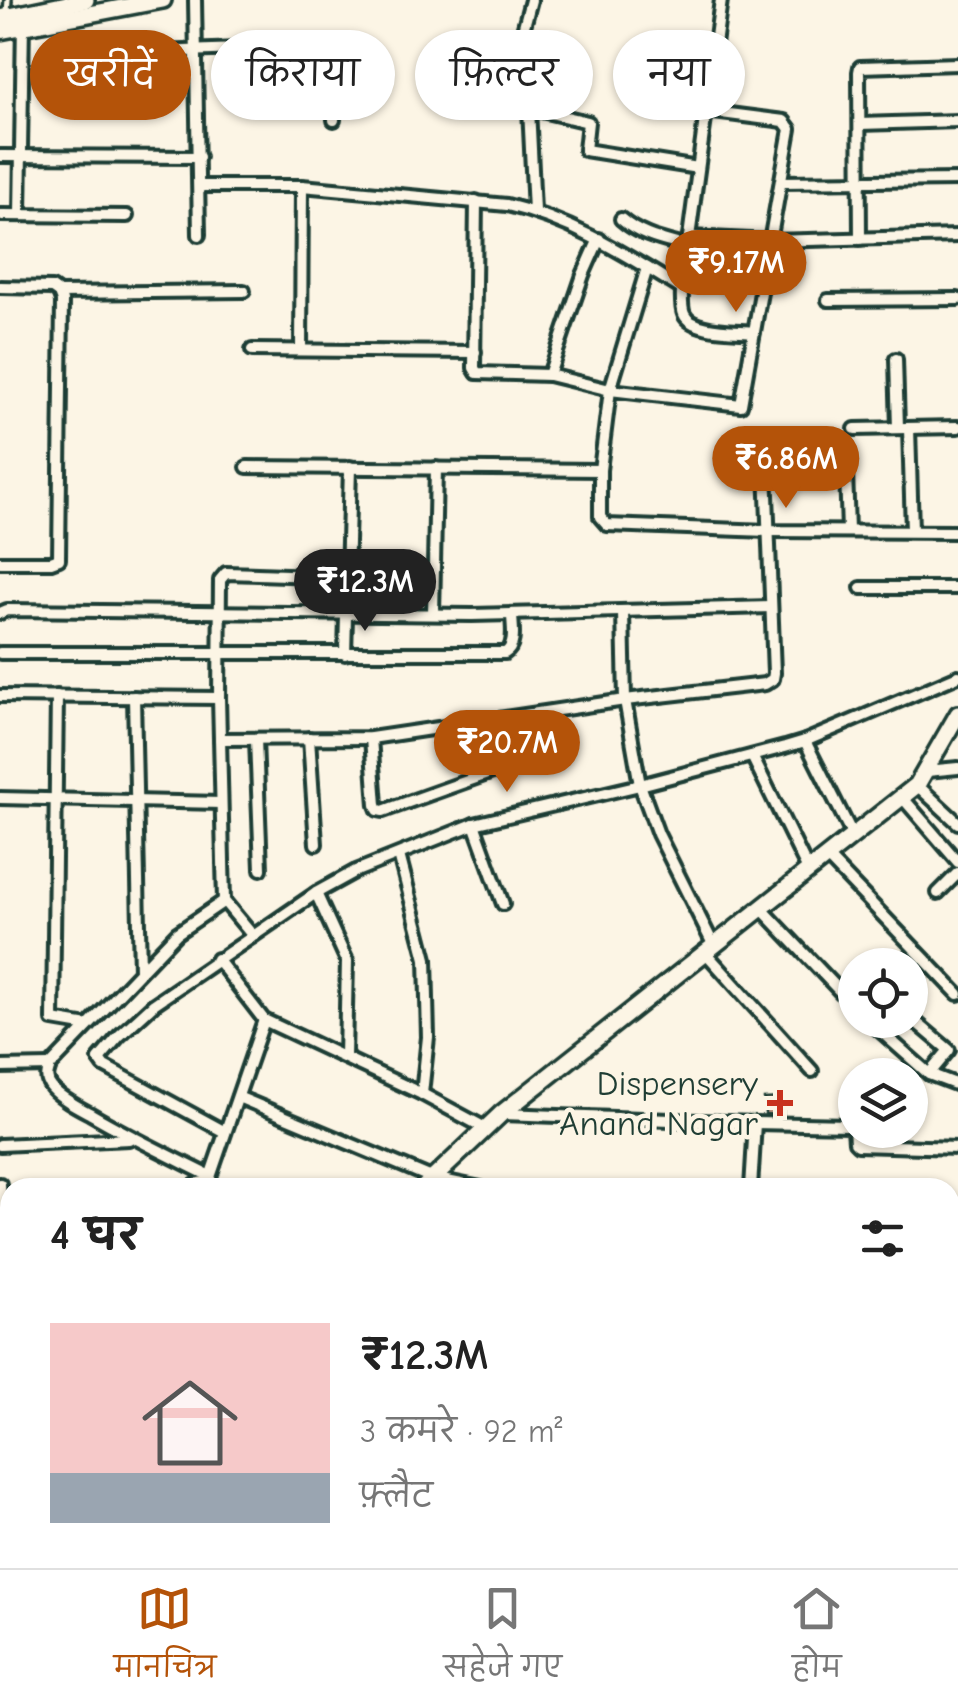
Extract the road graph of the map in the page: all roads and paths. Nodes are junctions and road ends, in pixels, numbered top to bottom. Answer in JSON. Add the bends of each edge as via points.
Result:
{"nodes":[{"id":1,"x":163,"y":0,"type":"edge"},
{"id":2,"x":195,"y":0,"type":"edge"},
{"id":3,"x":531,"y":0,"type":"edge"},
{"id":4,"x":721,"y":0,"type":"edge"},
{"id":5,"x":93,"y":4,"type":"edge"},
{"id":6,"x":9,"y":19,"type":"edge"},
{"id":7,"x":523,"y":30,"type":"edge"},
{"id":8,"x":717,"y":30,"type":"edge"},
{"id":9,"x":211,"y":51,"type":"edge"},
{"id":10,"x":191,"y":52,"type":"edge"},
{"id":11,"x":196,"y":52,"type":"junction"},
{"id":12,"x":958,"y":64,"type":"edge"},
{"id":13,"x":745,"y":116,"type":"edge"},
{"id":14,"x":530,"y":120,"type":"edge"},
{"id":15,"x":580,"y":120,"type":"edge"},
{"id":16,"x":705,"y":120,"type":"edge"},
{"id":17,"x":958,"y":121,"type":"edge"},
{"id":18,"x":860,"y":124,"type":"junction"},
{"id":19,"x":0,"y":156,"type":"edge"},
{"id":20,"x":21,"y":156,"type":"junction"},
{"id":21,"x":199,"y":157,"type":"junction"},
{"id":22,"x":698,"y":168,"type":"junction"},
{"id":23,"x":958,"y":180,"type":"edge"},
{"id":24,"x":781,"y":182,"type":"junction"},
{"id":25,"x":860,"y":182,"type":"junction"},
{"id":26,"x":199,"y":186,"type":"junction"},
{"id":27,"x":302,"y":186,"type":"junction"},
{"id":28,"x":476,"y":201,"type":"junction"},
{"id":29,"x":534,"y":211,"type":"junction"},
{"id":30,"x":0,"y":215,"type":"edge"},
{"id":31,"x":20,"y":215,"type":"junction"},
{"id":32,"x":128,"y":216,"type":"dead end"},
{"id":33,"x":621,"y":219,"type":"dead end"},
{"id":34,"x":199,"y":235,"type":"dead end"},
{"id":35,"x":958,"y":236,"type":"edge"},
{"id":36,"x":600,"y":239,"type":"junction"},
{"id":37,"x":860,"y":239,"type":"junction"},
{"id":38,"x":771,"y":241,"type":"junction"},
{"id":39,"x":688,"y":242,"type":"junction"},
{"id":40,"x":648,"y":268,"type":"junction"},
{"id":41,"x":0,"y":287,"type":"edge"},
{"id":42,"x":682,"y":289,"type":"junction"},
{"id":43,"x":244,"y":291,"type":"dead end"},
{"id":44,"x":60,"y":293,"type":"junction"},
{"id":45,"x":958,"y":299,"type":"edge"},
{"id":46,"x":828,"y":300,"type":"dead end"},
{"id":47,"x":754,"y":332,"type":"junction"},
{"id":48,"x":252,"y":350,"type":"dead end"},
{"id":49,"x":301,"y":350,"type":"junction"},
{"id":50,"x":476,"y":352,"type":"junction"},
{"id":51,"x":896,"y":360,"type":"dead end"},
{"id":52,"x":549,"y":374,"type":"junction"},
{"id":53,"x":610,"y":390,"type":"junction"},
{"id":54,"x":958,"y":427,"type":"edge"},
{"id":55,"x":855,"y":428,"type":"dead end"},
{"id":56,"x":903,"y":428,"type":"junction"},
{"id":57,"x":248,"y":467,"type":"dead end"},
{"id":58,"x":350,"y":467,"type":"junction"},
{"id":59,"x":436,"y":468,"type":"junction"},
{"id":60,"x":600,"y":470,"type":"junction"},
{"id":61,"x":766,"y":470,"type":"dead end"},
{"id":62,"x":846,"y":471,"type":"dead end"},
{"id":63,"x":768,"y":531,"type":"junction"},
{"id":64,"x":848,"y":531,"type":"junction"},
{"id":65,"x":912,"y":531,"type":"junction"},
{"id":66,"x":958,"y":532,"type":"edge"},
{"id":67,"x":0,"y":562,"type":"edge"},
{"id":68,"x":346,"y":576,"type":"junction"},
{"id":69,"x":862,"y":588,"type":"dead end"},
{"id":70,"x":958,"y":588,"type":"edge"},
{"id":71,"x":771,"y":607,"type":"junction"},
{"id":72,"x":220,"y":612,"type":"junction"},
{"id":73,"x":624,"y":612,"type":"junction"},
{"id":74,"x":0,"y":613,"type":"edge"},
{"id":75,"x":345,"y":614,"type":"junction"},
{"id":76,"x":432,"y":614,"type":"junction"},
{"id":77,"x":512,"y":614,"type":"junction"},
{"id":78,"x":0,"y":653,"type":"edge"},
{"id":79,"x":219,"y":654,"type":"junction"},
{"id":80,"x":345,"y":654,"type":"junction"},
{"id":81,"x":958,"y":676,"type":"edge"},
{"id":82,"x":0,"y":696,"type":"edge"},
{"id":83,"x":57,"y":696,"type":"junction"},
{"id":84,"x":134,"y":697,"type":"junction"},
{"id":85,"x":219,"y":698,"type":"junction"},
{"id":86,"x":624,"y":700,"type":"junction"},
{"id":87,"x":958,"y":714,"type":"edge"},
{"id":88,"x":309,"y":738,"type":"junction"},
{"id":89,"x":371,"y":738,"type":"junction"},
{"id":90,"x":220,"y":739,"type":"junction"},
{"id":91,"x":256,"y":739,"type":"junction"},
{"id":92,"x":805,"y":740,"type":"junction"},
{"id":93,"x":752,"y":756,"type":"junction"},
{"id":94,"x":958,"y":768,"type":"edge"},
{"id":95,"x":501,"y":769,"type":"dead end"},
{"id":96,"x":922,"y":778,"type":"junction"},
{"id":97,"x":640,"y":785,"type":"junction"},
{"id":98,"x":0,"y":798,"type":"edge"},
{"id":99,"x":902,"y":798,"type":"junction"},
{"id":100,"x":56,"y":799,"type":"junction"},
{"id":101,"x":136,"y":801,"type":"junction"},
{"id":102,"x":221,"y":803,"type":"junction"},
{"id":103,"x":958,"y":823,"type":"edge"},
{"id":104,"x":474,"y":824,"type":"junction"},
{"id":105,"x":853,"y":836,"type":"junction"},
{"id":106,"x":316,"y":844,"type":"dead end"},
{"id":107,"x":399,"y":854,"type":"junction"},
{"id":108,"x":826,"y":857,"type":"junction"},
{"id":109,"x":958,"y":862,"type":"edge"},
{"id":110,"x":261,"y":869,"type":"dead end"},
{"id":111,"x":808,"y":870,"type":"junction"},
{"id":112,"x":958,"y":874,"type":"edge"},
{"id":113,"x":316,"y":893,"type":"junction"},
{"id":114,"x":938,"y":893,"type":"dead end"},
{"id":115,"x":224,"y":902,"type":"junction"},
{"id":116,"x":503,"y":904,"type":"dead end"},
{"id":117,"x":761,"y":908,"type":"junction"},
{"id":118,"x":252,"y":936,"type":"junction"},
{"id":119,"x":709,"y":949,"type":"junction"},
{"id":120,"x":217,"y":959,"type":"junction"},
{"id":121,"x":140,"y":972,"type":"junction"},
{"id":122,"x":838,"y":989,"type":"edge"},
{"id":123,"x":958,"y":994,"type":"edge"},
{"id":124,"x":264,"y":1020,"type":"junction"},
{"id":125,"x":88,"y":1026,"type":"junction"},
{"id":126,"x":928,"y":1033,"type":"edge"},
{"id":127,"x":888,"y":1038,"type":"edge"},
{"id":128,"x":345,"y":1057,"type":"junction"},
{"id":129,"x":0,"y":1066,"type":"edge"},
{"id":130,"x":50,"y":1066,"type":"junction"},
{"id":131,"x":812,"y":1071,"type":"dead end"},
{"id":132,"x":929,"y":1074,"type":"junction"},
{"id":133,"x":958,"y":1085,"type":"edge"},
{"id":134,"x":422,"y":1094,"type":"junction"},
{"id":135,"x":238,"y":1097,"type":"junction"},
{"id":136,"x":501,"y":1114,"type":"junction"},
{"id":137,"x":755,"y":1123,"type":"junction"},
{"id":138,"x":485,"y":1128,"type":"junction"},
{"id":139,"x":225,"y":1132,"type":"junction"},
{"id":140,"x":132,"y":1138,"type":"junction"},
{"id":141,"x":0,"y":1145,"type":"edge"},
{"id":142,"x":958,"y":1148,"type":"edge"},
{"id":143,"x":196,"y":1178,"type":"edge"},
{"id":144,"x":208,"y":1178,"type":"edge"},
{"id":145,"x":416,"y":1178,"type":"edge"},
{"id":146,"x":432,"y":1178,"type":"edge"},
{"id":147,"x":752,"y":1178,"type":"edge"}],
"edges":[{"from":1,"to":5,"type":"street"},
{"from":2,"to":11,"type":"street"},
{"from":3,"to":7,"type":"street"},
{"from":4,"to":8,"type":"street"},
{"from":5,"to":6,"type":"street"},
{"from":6,"to":20,"type":"street"},
{"from":9,"to":11,"type":"street"},
{"from":10,"to":11,"type":"street"},
{"from":11,"to":21,"type":"street"},
{"from":12,"to":18,"type":"street","via":[[860,67]]},
{"from":13,"to":24,"type":"street","via":[[789,124]]},
{"from":14,"to":29,"type":"street"},
{"from":15,"to":22,"type":"street","via":[[588,122],[585,150]]},
{"from":16,"to":22,"type":"street"},
{"from":17,"to":18,"type":"street"},
{"from":18,"to":25,"type":"street"},
{"from":19,"to":20,"type":"street"},
{"from":20,"to":21,"type":"street"},
{"from":20,"to":31,"type":"street"},
{"from":21,"to":26,"type":"street"},
{"from":22,"to":39,"type":"street"},
{"from":23,"to":25,"type":"street"},
{"from":24,"to":25,"type":"street"},
{"from":24,"to":38,"type":"street"},
{"from":25,"to":37,"type":"street"},
{"from":26,"to":27,"type":"street"},
{"from":26,"to":34,"type":"street"},
{"from":27,"to":28,"type":"street"},
{"from":27,"to":49,"type":"street"},
{"from":28,"to":29,"type":"street"},
{"from":28,"to":50,"type":"street"},
{"from":29,"to":36,"type":"street"},
{"from":30,"to":31,"type":"street"},
{"from":31,"to":32,"type":"street"},
{"from":33,"to":39,"type":"street","via":[[646,236]]},
{"from":35,"to":37,"type":"street"},
{"from":36,"to":40,"type":"street"},
{"from":36,"to":52,"type":"street"},
{"from":37,"to":38,"type":"street"},
{"from":38,"to":39,"type":"street"},
{"from":38,"to":47,"type":"street"},
{"from":39,"to":42,"type":"street"},
{"from":40,"to":42,"type":"street"},
{"from":40,"to":53,"type":"street"},
{"from":41,"to":44,"type":"street"},
{"from":42,"to":47,"type":"street","via":[[692,326]]},
{"from":43,"to":44,"type":"street"},
{"from":44,"to":67,"type":"street","via":[[59,560]]},
{"from":45,"to":46,"type":"street"},
{"from":47,"to":53,"type":"street","via":[[741,404]]},
{"from":48,"to":49,"type":"street"},
{"from":49,"to":50,"type":"street"},
{"from":50,"to":52,"type":"street","via":[[477,372]]},
{"from":51,"to":56,"type":"street"},
{"from":52,"to":53,"type":"street"},
{"from":53,"to":60,"type":"street"},
{"from":54,"to":56,"type":"street"},
{"from":55,"to":56,"type":"street"},
{"from":56,"to":65,"type":"street"},
{"from":57,"to":58,"type":"street"},
{"from":58,"to":59,"type":"street"},
{"from":58,"to":68,"type":"street"},
{"from":59,"to":60,"type":"street"},
{"from":59,"to":76,"type":"street"},
{"from":60,"to":63,"type":"street","via":[[600,516],[607,525]]},
{"from":61,"to":63,"type":"street"},
{"from":62,"to":64,"type":"street"},
{"from":63,"to":64,"type":"street"},
{"from":63,"to":71,"type":"street"},
{"from":64,"to":65,"type":"street"},
{"from":65,"to":66,"type":"street"},
{"from":68,"to":72,"type":"street","via":[[226,573]]},
{"from":68,"to":75,"type":"street"},
{"from":69,"to":70,"type":"street"},
{"from":71,"to":73,"type":"street"},
{"from":71,"to":86,"type":"street","via":[[770,682]]},
{"from":72,"to":74,"type":"street"},
{"from":72,"to":75,"type":"street"},
{"from":72,"to":79,"type":"street"},
{"from":73,"to":77,"type":"street"},
{"from":73,"to":86,"type":"street"},
{"from":75,"to":76,"type":"street"},
{"from":75,"to":80,"type":"street"},
{"from":76,"to":77,"type":"street"},
{"from":77,"to":80,"type":"street","via":[[512,644],[505,653]]},
{"from":78,"to":79,"type":"street"},
{"from":79,"to":80,"type":"street"},
{"from":79,"to":85,"type":"street"},
{"from":81,"to":92,"type":"street"},
{"from":82,"to":83,"type":"street"},
{"from":83,"to":84,"type":"street"},
{"from":83,"to":100,"type":"street"},
{"from":84,"to":85,"type":"street"},
{"from":84,"to":101,"type":"street"},
{"from":85,"to":90,"type":"street"},
{"from":86,"to":89,"type":"street"},
{"from":86,"to":97,"type":"street"},
{"from":87,"to":96,"type":"street"},
{"from":88,"to":89,"type":"street"},
{"from":88,"to":91,"type":"street"},
{"from":88,"to":106,"type":"street"},
{"from":89,"to":95,"type":"street","via":[[382,812]]},
{"from":90,"to":91,"type":"street"},
{"from":90,"to":102,"type":"street"},
{"from":91,"to":110,"type":"street"},
{"from":92,"to":93,"type":"street"},
{"from":92,"to":105,"type":"street"},
{"from":93,"to":97,"type":"street"},
{"from":93,"to":111,"type":"street"},
{"from":94,"to":96,"type":"street"},
{"from":96,"to":99,"type":"street"},
{"from":96,"to":103,"type":"street"},
{"from":97,"to":104,"type":"street"},
{"from":97,"to":119,"type":"street"},
{"from":98,"to":100,"type":"street"},
{"from":99,"to":105,"type":"street"},
{"from":99,"to":109,"type":"street"},
{"from":100,"to":101,"type":"street"},
{"from":100,"to":125,"type":"street","via":[[52,1020]]},
{"from":101,"to":102,"type":"street"},
{"from":101,"to":121,"type":"street"},
{"from":102,"to":115,"type":"street"},
{"from":104,"to":107,"type":"street"},
{"from":104,"to":116,"type":"street"},
{"from":105,"to":108,"type":"street"},
{"from":107,"to":113,"type":"street"},
{"from":107,"to":134,"type":"street","via":[[426,959]]},
{"from":108,"to":111,"type":"street"},
{"from":108,"to":123,"type":"street"},
{"from":111,"to":117,"type":"street"},
{"from":112,"to":114,"type":"street"},
{"from":113,"to":118,"type":"street"},
{"from":113,"to":128,"type":"street","via":[[348,961]]},
{"from":115,"to":118,"type":"street"},
{"from":115,"to":121,"type":"street","via":[[177,933]]},
{"from":117,"to":119,"type":"street"},
{"from":117,"to":122,"type":"street"},
{"from":118,"to":120,"type":"street"},
{"from":119,"to":131,"type":"street"},
{"from":119,"to":136,"type":"street"},
{"from":120,"to":124,"type":"street"},
{"from":120,"to":139,"type":"street","via":[[154,1004],[99,1059]]},
{"from":121,"to":125,"type":"street"},
{"from":124,"to":128,"type":"street"},
{"from":124,"to":135,"type":"street"},
{"from":125,"to":130,"type":"street"},
{"from":126,"to":132,"type":"street","via":[[948,1050]]},
{"from":127,"to":132,"type":"street"},
{"from":128,"to":134,"type":"street"},
{"from":129,"to":130,"type":"street"},
{"from":130,"to":140,"type":"street","via":[[52,1088]]},
{"from":132,"to":133,"type":"street"},
{"from":134,"to":138,"type":"street"},
{"from":135,"to":139,"type":"street"},
{"from":135,"to":145,"type":"street"},
{"from":136,"to":137,"type":"street"},
{"from":136,"to":138,"type":"street"},
{"from":137,"to":142,"type":"street","via":[[850,1124],[862,1146]]},
{"from":137,"to":147,"type":"street"},
{"from":138,"to":146,"type":"street"},
{"from":139,"to":144,"type":"street"},
{"from":140,"to":141,"type":"street"},
{"from":140,"to":143,"type":"street"}]}
